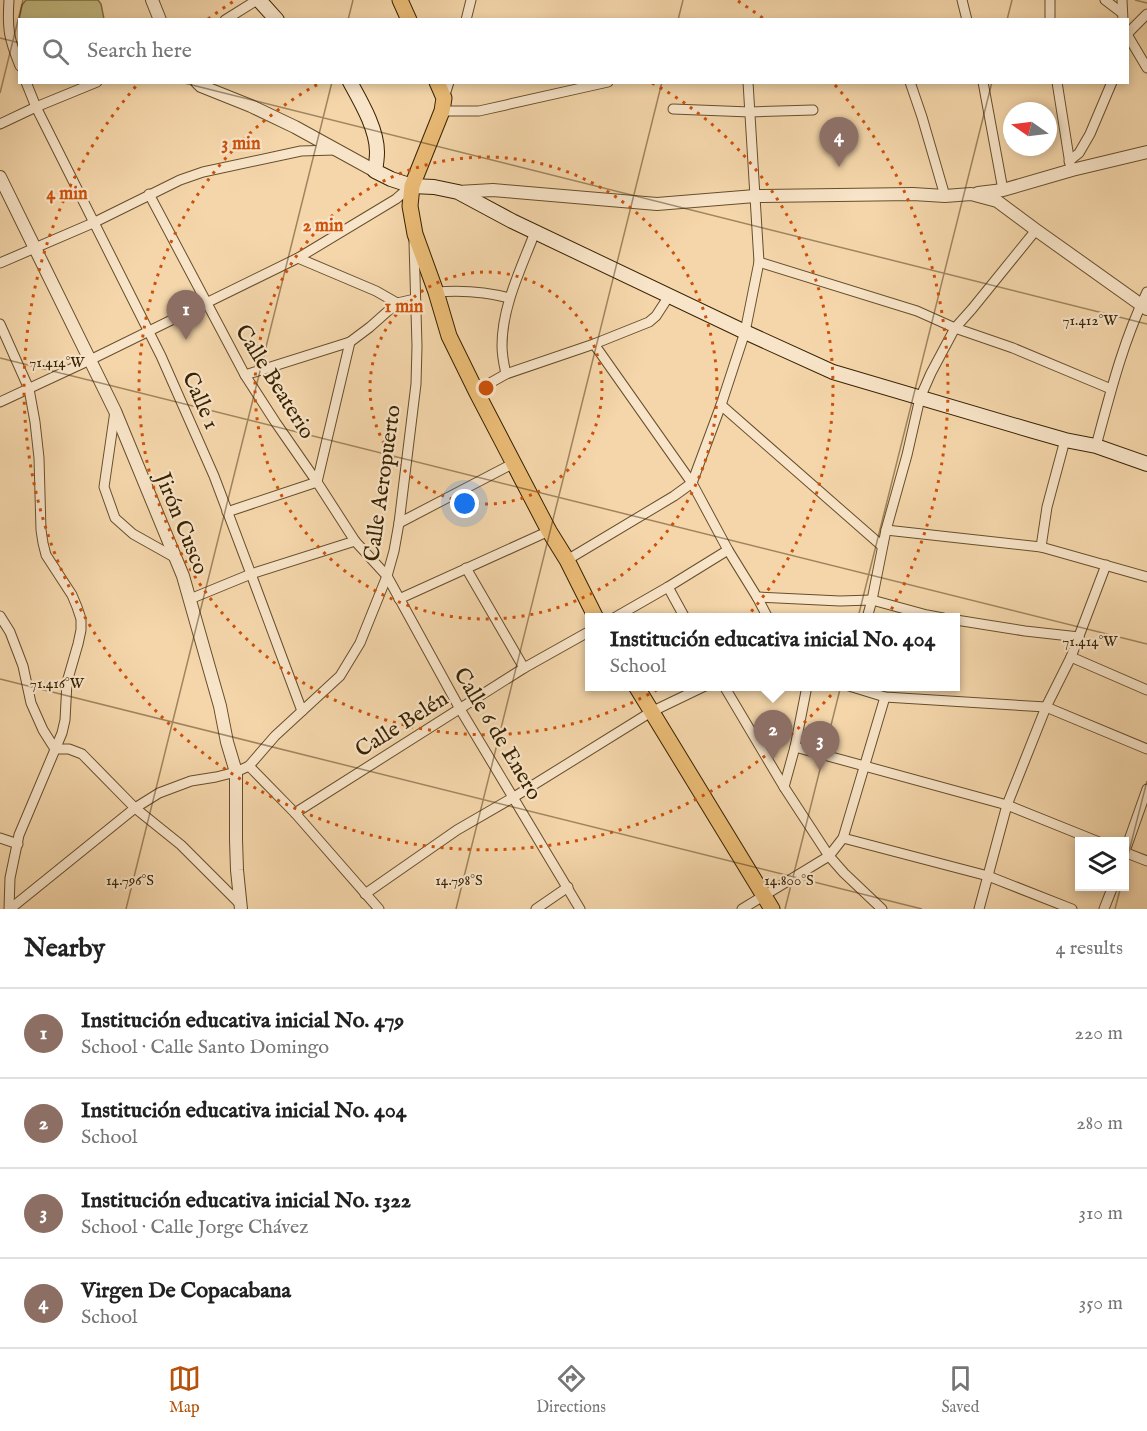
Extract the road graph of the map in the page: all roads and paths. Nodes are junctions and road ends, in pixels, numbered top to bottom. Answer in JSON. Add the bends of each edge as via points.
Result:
{"nodes":[{"id":1,"x":9,"y":0,"type":"edge"},
{"id":2,"x":152,"y":0,"type":"edge"},
{"id":3,"x":258,"y":0,"type":"edge"},
{"id":4,"x":400,"y":0,"type":"edge"},
{"id":5,"x":471,"y":0,"type":"edge"},
{"id":6,"x":962,"y":0,"type":"edge"},
{"id":7,"x":1050,"y":0,"type":"edge"},
{"id":8,"x":1105,"y":0,"type":"edge"},
{"id":9,"x":1122,"y":0,"type":"edge"},
{"id":10,"x":1147,"y":15,"type":"edge"},
{"id":11,"x":1122,"y":16,"type":"edge"},
{"id":12,"x":159,"y":18,"type":"edge"},
{"id":13,"x":228,"y":18,"type":"edge"},
{"id":14,"x":275,"y":18,"type":"edge"},
{"id":15,"x":408,"y":18,"type":"edge"},
{"id":16,"x":466,"y":18,"type":"edge"},
{"id":17,"x":966,"y":18,"type":"edge"},
{"id":18,"x":1050,"y":18,"type":"edge"},
{"id":19,"x":1129,"y":34,"type":"edge"},
{"id":20,"x":1129,"y":37,"type":"edge"},
{"id":21,"x":18,"y":61,"type":"edge"},
{"id":22,"x":1147,"y":68,"type":"edge"},
{"id":23,"x":27,"y":84,"type":"edge"},
{"id":24,"x":92,"y":84,"type":"edge"},
{"id":25,"x":199,"y":84,"type":"edge"},
{"id":26,"x":351,"y":84,"type":"edge"},
{"id":27,"x":599,"y":84,"type":"edge"},
{"id":28,"x":748,"y":84,"type":"edge"},
{"id":29,"x":911,"y":84,"type":"edge"},
{"id":30,"x":983,"y":84,"type":"edge"},
{"id":31,"x":1057,"y":84,"type":"edge"},
{"id":32,"x":1111,"y":84,"type":"edge"},
{"id":33,"x":445,"y":97,"type":"edge"},
{"id":34,"x":36,"y":107,"type":"junction"},
{"id":35,"x":673,"y":109,"type":"dead end"},
{"id":36,"x":813,"y":110,"type":"dead end"},
{"id":37,"x":750,"y":112,"type":"junction"},
{"id":38,"x":0,"y":124,"type":"edge"},
{"id":39,"x":337,"y":150,"type":"junction"},
{"id":40,"x":1147,"y":152,"type":"edge"},
{"id":41,"x":1071,"y":165,"type":"junction"},
{"id":42,"x":375,"y":171,"type":"junction"},
{"id":43,"x":0,"y":177,"type":"edge"},
{"id":44,"x":412,"y":186,"type":"junction"},
{"id":45,"x":1003,"y":190,"type":"junction"},
{"id":46,"x":458,"y":192,"type":"junction"},
{"id":47,"x":150,"y":194,"type":"junction"},
{"id":48,"x":971,"y":194,"type":"junction"},
{"id":49,"x":755,"y":196,"type":"junction"},
{"id":50,"x":945,"y":196,"type":"junction"},
{"id":51,"x":93,"y":223,"type":"junction"},
{"id":52,"x":1036,"y":230,"type":"junction"},
{"id":53,"x":535,"y":232,"type":"junction"},
{"id":54,"x":415,"y":234,"type":"junction"},
{"id":55,"x":34,"y":248,"type":"junction"},
{"id":56,"x":298,"y":258,"type":"junction"},
{"id":57,"x":759,"y":261,"type":"junction"},
{"id":58,"x":0,"y":263,"type":"edge"},
{"id":59,"x":436,"y":292,"type":"junction"},
{"id":60,"x":1147,"y":292,"type":"edge"},
{"id":61,"x":669,"y":296,"type":"junction"},
{"id":62,"x":509,"y":298,"type":"junction"},
{"id":63,"x":415,"y":299,"type":"junction"},
{"id":64,"x":207,"y":303,"type":"junction"},
{"id":65,"x":397,"y":303,"type":"junction"},
{"id":66,"x":1144,"y":307,"type":"edge"},
{"id":67,"x":0,"y":324,"type":"edge"},
{"id":68,"x":955,"y":328,"type":"junction"},
{"id":69,"x":149,"y":332,"type":"junction"},
{"id":70,"x":745,"y":332,"type":"junction"},
{"id":71,"x":350,"y":342,"type":"junction"},
{"id":72,"x":594,"y":344,"type":"junction"},
{"id":73,"x":90,"y":360,"type":"junction"},
{"id":74,"x":506,"y":374,"type":"junction"},
{"id":75,"x":245,"y":375,"type":"junction"},
{"id":76,"x":1111,"y":389,"type":"junction"},
{"id":77,"x":28,"y":390,"type":"junction"},
{"id":78,"x":476,"y":391,"type":"junction"},
{"id":79,"x":920,"y":398,"type":"junction"},
{"id":80,"x":0,"y":402,"type":"edge"},
{"id":81,"x":721,"y":405,"type":"junction"},
{"id":82,"x":115,"y":411,"type":"junction"},
{"id":83,"x":1065,"y":440,"type":"junction"},
{"id":84,"x":1096,"y":446,"type":"junction"},
{"id":85,"x":514,"y":463,"type":"junction"},
{"id":86,"x":1147,"y":465,"type":"edge"},
{"id":87,"x":317,"y":482,"type":"junction"},
{"id":88,"x":692,"y":483,"type":"junction"},
{"id":89,"x":226,"y":512,"type":"junction"},
{"id":90,"x":399,"y":523,"type":"junction"},
{"id":91,"x":885,"y":530,"type":"junction"},
{"id":92,"x":549,"y":531,"type":"junction"},
{"id":93,"x":355,"y":541,"type":"junction"},
{"id":94,"x":882,"y":546,"type":"junction"},
{"id":95,"x":1041,"y":547,"type":"junction"},
{"id":96,"x":728,"y":550,"type":"junction"},
{"id":97,"x":174,"y":557,"type":"junction"},
{"id":98,"x":567,"y":560,"type":"junction"},
{"id":99,"x":1106,"y":565,"type":"junction"},
{"id":100,"x":466,"y":568,"type":"junction"},
{"id":101,"x":251,"y":574,"type":"junction"},
{"id":102,"x":387,"y":576,"type":"junction"},
{"id":103,"x":1147,"y":577,"type":"edge"},
{"id":104,"x":668,"y":587,"type":"junction"},
{"id":105,"x":757,"y":597,"type":"junction"},
{"id":106,"x":190,"y":599,"type":"junction"},
{"id":107,"x":399,"y":599,"type":"junction"},
{"id":108,"x":872,"y":600,"type":"junction"},
{"id":109,"x":594,"y":613,"type":"edge"},
{"id":110,"x":623,"y":613,"type":"edge"},
{"id":111,"x":682,"y":613,"type":"edge"},
{"id":112,"x":765,"y":613,"type":"edge"},
{"id":113,"x":868,"y":613,"type":"edge"},
{"id":114,"x":920,"y":613,"type":"edge"},
{"id":115,"x":0,"y":616,"type":"edge"},
{"id":116,"x":960,"y":621,"type":"edge"},
{"id":117,"x":585,"y":634,"type":"edge"},
{"id":118,"x":1079,"y":637,"type":"junction"},
{"id":119,"x":1071,"y":657,"type":"junction"},
{"id":120,"x":524,"y":668,"type":"junction"},
{"id":121,"x":1147,"y":690,"type":"edge"},
{"id":122,"x":638,"y":691,"type":"edge"},
{"id":123,"x":696,"y":691,"type":"edge"},
{"id":124,"x":726,"y":691,"type":"edge"},
{"id":125,"x":806,"y":691,"type":"edge"},
{"id":126,"x":863,"y":691,"type":"edge"},
{"id":127,"x":885,"y":697,"type":"junction"},
{"id":128,"x":1046,"y":707,"type":"junction"},
{"id":129,"x":460,"y":709,"type":"junction"},
{"id":130,"x":302,"y":711,"type":"junction"},
{"id":131,"x":651,"y":712,"type":"junction"},
{"id":132,"x":795,"y":747,"type":"junction"},
{"id":133,"x":55,"y":749,"type":"junction"},
{"id":134,"x":1147,"y":749,"type":"edge"},
{"id":135,"x":249,"y":766,"type":"junction"},
{"id":136,"x":863,"y":767,"type":"junction"},
{"id":137,"x":236,"y":772,"type":"junction"},
{"id":138,"x":784,"y":787,"type":"junction"},
{"id":139,"x":1147,"y":789,"type":"edge"},
{"id":140,"x":514,"y":797,"type":"junction"},
{"id":141,"x":1007,"y":805,"type":"junction"},
{"id":142,"x":135,"y":808,"type":"junction"},
{"id":143,"x":295,"y":813,"type":"junction"},
{"id":144,"x":1087,"y":837,"type":"edge"},
{"id":145,"x":0,"y":838,"type":"edge"},
{"id":146,"x":843,"y":838,"type":"junction"},
{"id":147,"x":1129,"y":841,"type":"edge"},
{"id":148,"x":18,"y":844,"type":"junction"},
{"id":149,"x":1129,"y":854,"type":"edge"},
{"id":150,"x":829,"y":856,"type":"junction"},
{"id":151,"x":1147,"y":861,"type":"edge"},
{"id":152,"x":988,"y":876,"type":"junction"},
{"id":153,"x":568,"y":887,"type":"junction"},
{"id":154,"x":1111,"y":891,"type":"edge"},
{"id":155,"x":365,"y":894,"type":"junction"},
{"id":156,"x":765,"y":895,"type":"junction"},
{"id":157,"x":241,"y":907,"type":"edge"},
{"id":158,"x":10,"y":909,"type":"edge"},
{"id":159,"x":379,"y":909,"type":"edge"},
{"id":160,"x":536,"y":909,"type":"edge"},
{"id":161,"x":580,"y":909,"type":"edge"},
{"id":162,"x":742,"y":909,"type":"edge"},
{"id":163,"x":772,"y":909,"type":"edge"},
{"id":164,"x":882,"y":909,"type":"edge"},
{"id":165,"x":979,"y":909,"type":"edge"},
{"id":166,"x":1072,"y":909,"type":"edge"},
{"id":167,"x":1104,"y":909,"type":"edge"}],
"edges":[{"from":1,"to":21,"type":"street","via":[[10,43]]},
{"from":2,"to":12,"type":"street"},
{"from":3,"to":13,"type":"street"},
{"from":3,"to":14,"type":"main road"},
{"from":4,"to":15,"type":"main road"},
{"from":5,"to":16,"type":"street"},
{"from":6,"to":17,"type":"street"},
{"from":7,"to":18,"type":"street"},
{"from":8,"to":11,"type":"street"},
{"from":9,"to":11,"type":"street"},
{"from":10,"to":19,"type":"street"},
{"from":20,"to":22,"type":"street"},
{"from":23,"to":34,"type":"street","name":"Calle 1"},
{"from":24,"to":34,"type":"street"},
{"from":25,"to":39,"type":"street"},
{"from":26,"to":42,"type":"main road","via":[[374,134]]},
{"from":27,"to":33,"type":"street","via":[[479,111]]},
{"from":28,"to":37,"type":"street"},
{"from":29,"to":50,"type":"street"},
{"from":30,"to":45,"type":"street"},
{"from":31,"to":41,"type":"street"},
{"from":32,"to":41,"type":"street","via":[[1090,134]]},
{"from":33,"to":44,"type":"main road"},
{"from":34,"to":38,"type":"street"},
{"from":34,"to":51,"type":"street","name":"Calle 1"},
{"from":35,"to":37,"type":"street"},
{"from":36,"to":37,"type":"street"},
{"from":37,"to":49,"type":"street"},
{"from":39,"to":42,"type":"street"},
{"from":39,"to":47,"type":"street","via":[[301,151],[203,172]]},
{"from":40,"to":41,"type":"street"},
{"from":41,"to":45,"type":"street"},
{"from":42,"to":44,"type":"main road"},
{"from":43,"to":55,"type":"street","name":"Jirón Cusco"},
{"from":44,"to":46,"type":"main road"},
{"from":44,"to":54,"type":"main road","via":[[410,206]]},
{"from":44,"to":56,"type":"street"},
{"from":45,"to":48,"type":"street"},
{"from":46,"to":49,"type":"street","via":[[493,190],[657,204]]},
{"from":46,"to":53,"type":"main road"},
{"from":47,"to":51,"type":"street"},
{"from":47,"to":64,"type":"street","name":"Calle Beaterio"},
{"from":48,"to":50,"type":"street"},
{"from":48,"to":52,"type":"street","via":[[997,201]]},
{"from":49,"to":50,"type":"street"},
{"from":49,"to":57,"type":"street"},
{"from":51,"to":55,"type":"street"},
{"from":51,"to":69,"type":"street","name":"Calle 1"},
{"from":52,"to":66,"type":"street"},
{"from":52,"to":68,"type":"street"},
{"from":53,"to":61,"type":"main road"},
{"from":53,"to":62,"type":"street"},
{"from":54,"to":59,"type":"main road"},
{"from":54,"to":63,"type":"street","name":"Calle Aeropuerto"},
{"from":55,"to":58,"type":"street"},
{"from":55,"to":73,"type":"street","name":"Jirón Cusco"},
{"from":56,"to":64,"type":"street"},
{"from":56,"to":65,"type":"street"},
{"from":57,"to":68,"type":"street","via":[[917,311]]},
{"from":57,"to":70,"type":"street"},
{"from":59,"to":62,"type":"street","via":[[475,291]]},
{"from":59,"to":78,"type":"main road","via":[[449,336]]},
{"from":60,"to":66,"type":"street"},
{"from":61,"to":70,"type":"main road"},
{"from":61,"to":72,"type":"street","via":[[649,322]]},
{"from":62,"to":74,"type":"street","via":[[502,347]]},
{"from":63,"to":65,"type":"street"},
{"from":63,"to":90,"type":"street","name":"Calle Aeropuerto","via":[[416,384]]},
{"from":64,"to":69,"type":"street"},
{"from":64,"to":75,"type":"street","name":"Calle Beaterio"},
{"from":65,"to":71,"type":"street"},
{"from":66,"to":76,"type":"street","via":[[1128,335]]},
{"from":67,"to":77,"type":"street"},
{"from":68,"to":76,"type":"street"},
{"from":68,"to":79,"type":"street"},
{"from":69,"to":73,"type":"street"},
{"from":69,"to":89,"type":"street","name":"Calle 1","via":[[214,476]]},
{"from":70,"to":79,"type":"main road","via":[[833,372]]},
{"from":70,"to":81,"type":"street"},
{"from":71,"to":75,"type":"street"},
{"from":71,"to":87,"type":"street"},
{"from":72,"to":74,"type":"street"},
{"from":72,"to":88,"type":"street"},
{"from":73,"to":77,"type":"street"},
{"from":73,"to":82,"type":"street","name":"Jirón Cusco"},
{"from":74,"to":78,"type":"street"},
{"from":75,"to":87,"type":"street","name":"Calle Beaterio"},
{"from":76,"to":84,"type":"street"},
{"from":77,"to":80,"type":"street"},
{"from":77,"to":133,"type":"street","via":[[39,458],[43,543],[81,619],[67,682],[65,720]]},
{"from":78,"to":85,"type":"main road"},
{"from":79,"to":83,"type":"main road"},
{"from":79,"to":91,"type":"street"},
{"from":81,"to":88,"type":"street"},
{"from":81,"to":94,"type":"street"},
{"from":82,"to":97,"type":"street","name":"Jirón Cusco"},
{"from":82,"to":97,"type":"street","via":[[104,487],[115,518],[133,534]]},
{"from":83,"to":84,"type":"main road"},
{"from":83,"to":95,"type":"street"},
{"from":84,"to":86,"type":"main road"},
{"from":85,"to":90,"type":"street"},
{"from":85,"to":92,"type":"main road"},
{"from":87,"to":89,"type":"street"},
{"from":87,"to":93,"type":"street","name":"Calle Beaterio"},
{"from":88,"to":96,"type":"street"},
{"from":88,"to":98,"type":"street"},
{"from":89,"to":101,"type":"street","name":"Calle 1"},
{"from":90,"to":102,"type":"street","name":"Calle Aeropuerto"},
{"from":91,"to":94,"type":"street"},
{"from":91,"to":95,"type":"street"},
{"from":92,"to":98,"type":"main road"},
{"from":92,"to":100,"type":"street"},
{"from":93,"to":101,"type":"street"},
{"from":93,"to":102,"type":"street","name":"Calle Beaterio"},
{"from":94,"to":108,"type":"street"},
{"from":95,"to":99,"type":"street"},
{"from":96,"to":104,"type":"street"},
{"from":96,"to":105,"type":"street"},
{"from":97,"to":106,"type":"street","name":"Jirón Cusco"},
{"from":98,"to":109,"type":"main road"},
{"from":99,"to":103,"type":"street"},
{"from":99,"to":118,"type":"street"},
{"from":100,"to":107,"type":"street"},
{"from":100,"to":120,"type":"street"},
{"from":101,"to":106,"type":"street"},
{"from":101,"to":130,"type":"street","name":"Calle 1"},
{"from":102,"to":107,"type":"street","name":"Calle 6 de Enero"},
{"from":102,"to":130,"type":"street","name":"Calle Aeropuerto","via":[[360,643],[340,676]]},
{"from":104,"to":110,"type":"street"},
{"from":104,"to":111,"type":"street"},
{"from":105,"to":108,"type":"street"},
{"from":105,"to":112,"type":"street"},
{"from":106,"to":137,"type":"street","name":"Jirón Cusco"},
{"from":107,"to":129,"type":"street","name":"Calle 6 de Enero"},
{"from":108,"to":113,"type":"street"},
{"from":108,"to":114,"type":"street"},
{"from":115,"to":133,"type":"street","via":[[23,666],[31,703]]},
{"from":116,"to":118,"type":"street"},
{"from":117,"to":120,"type":"street","name":"Calle Belén"},
{"from":118,"to":119,"type":"street"},
{"from":119,"to":121,"type":"street"},
{"from":119,"to":128,"type":"street"},
{"from":120,"to":129,"type":"street","name":"Calle Belén"},
{"from":122,"to":131,"type":"main road"},
{"from":123,"to":131,"type":"street"},
{"from":124,"to":138,"type":"street"},
{"from":125,"to":132,"type":"street"},
{"from":126,"to":127,"type":"street"},
{"from":127,"to":128,"type":"street"},
{"from":127,"to":136,"type":"street"},
{"from":128,"to":134,"type":"street"},
{"from":128,"to":141,"type":"street"},
{"from":129,"to":140,"type":"street","name":"Calle 6 de Enero"},
{"from":129,"to":143,"type":"street","name":"Calle Belén"},
{"from":130,"to":135,"type":"street","name":"Calle Aeropuerto"},
{"from":131,"to":140,"type":"street"},
{"from":131,"to":156,"type":"main road"},
{"from":132,"to":136,"type":"street"},
{"from":132,"to":138,"type":"street"},
{"from":133,"to":142,"type":"street","via":[[82,754]]},
{"from":133,"to":148,"type":"street"},
{"from":135,"to":137,"type":"street","name":"Calle Aeropuerto"},
{"from":135,"to":143,"type":"street"},
{"from":136,"to":141,"type":"street"},
{"from":136,"to":146,"type":"street"},
{"from":137,"to":142,"type":"street","name":"Calle Aeropuerto","via":[[191,781],[159,793]]},
{"from":137,"to":157,"type":"street","name":"Jirón Cusco"},
{"from":138,"to":150,"type":"street"},
{"from":139,"to":147,"type":"street"},
{"from":140,"to":153,"type":"street","name":"Calle 6 de Enero"},
{"from":140,"to":155,"type":"street","via":[[457,830]]},
{"from":141,"to":144,"type":"street"},
{"from":141,"to":152,"type":"street"},
{"from":142,"to":157,"type":"street","via":[[181,845]]},
{"from":142,"to":158,"type":"street","name":"Calle Aeropuerto"},
{"from":143,"to":155,"type":"street"},
{"from":145,"to":148,"type":"street"},
{"from":146,"to":150,"type":"street"},
{"from":146,"to":152,"type":"street"},
{"from":148,"to":158,"type":"street","via":[[10,878]]},
{"from":149,"to":151,"type":"street"},
{"from":150,"to":156,"type":"street"},
{"from":150,"to":164,"type":"street"},
{"from":152,"to":165,"type":"street"},
{"from":152,"to":166,"type":"street"},
{"from":153,"to":160,"type":"street"},
{"from":153,"to":161,"type":"street","name":"Calle 6 de Enero"},
{"from":154,"to":167,"type":"street"},
{"from":155,"to":159,"type":"street"},
{"from":156,"to":162,"type":"street"},
{"from":156,"to":163,"type":"main road"}]}
